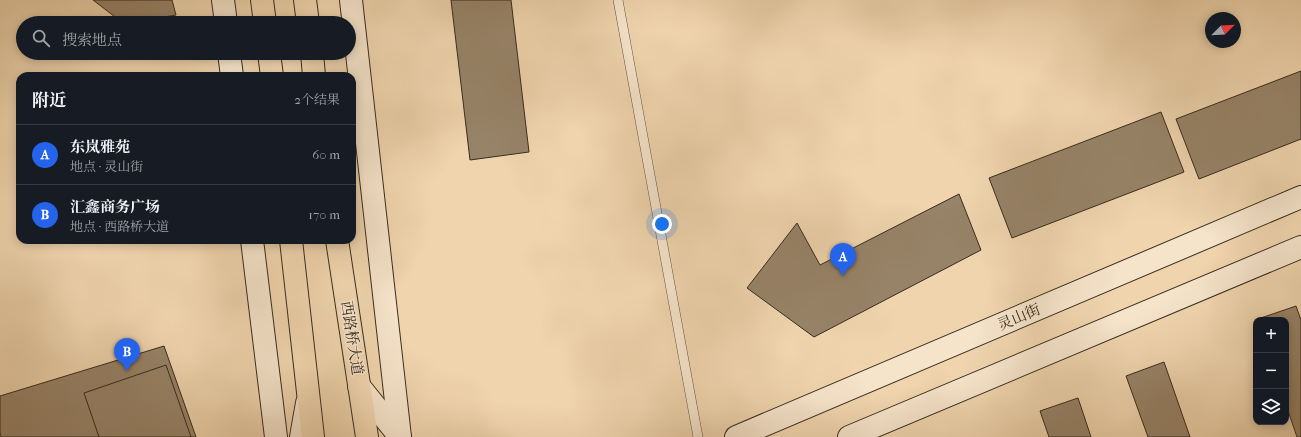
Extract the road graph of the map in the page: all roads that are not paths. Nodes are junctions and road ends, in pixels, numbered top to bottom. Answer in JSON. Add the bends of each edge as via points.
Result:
{"nodes":[{"id":1,"x":223,"y":0,"type":"edge"},
{"id":2,"x":262,"y":0,"type":"edge"},
{"id":3,"x":305,"y":0,"type":"edge"},
{"id":4,"x":351,"y":0,"type":"edge"},
{"id":5,"x":618,"y":0,"type":"edge"},
{"id":6,"x":225,"y":16,"type":"edge"},
{"id":7,"x":264,"y":16,"type":"edge"},
{"id":8,"x":307,"y":16,"type":"edge"},
{"id":9,"x":353,"y":16,"type":"edge"},
{"id":10,"x":356,"y":45,"type":"edge"},
{"id":11,"x":230,"y":60,"type":"edge"},
{"id":12,"x":270,"y":60,"type":"edge"},
{"id":13,"x":313,"y":60,"type":"edge"},
{"id":14,"x":231,"y":72,"type":"edge"},
{"id":15,"x":271,"y":72,"type":"edge"},
{"id":16,"x":314,"y":72,"type":"edge"},
{"id":17,"x":1301,"y":197,"type":"edge"},
{"id":18,"x":252,"y":244,"type":"edge"},
{"id":19,"x":291,"y":244,"type":"edge"},
{"id":20,"x":338,"y":244,"type":"edge"},
{"id":21,"x":1301,"y":247,"type":"edge"},
{"id":22,"x":359,"y":386,"type":"junction"},
{"id":23,"x":308,"y":396,"type":"junction"},
{"id":24,"x":276,"y":437,"type":"edge"},
{"id":25,"x":301,"y":437,"type":"edge"},
{"id":26,"x":313,"y":437,"type":"edge"},
{"id":27,"x":367,"y":437,"type":"edge"},
{"id":28,"x":400,"y":437,"type":"edge"},
{"id":29,"x":698,"y":437,"type":"edge"},
{"id":30,"x":736,"y":437,"type":"edge"},
{"id":31,"x":849,"y":437,"type":"edge"}],
"edges":[{"from":1,"to":6,"type":"main road"},
{"from":2,"to":7,"type":"main road"},
{"from":3,"to":8,"type":"main road"},
{"from":4,"to":9,"type":"main road"},
{"from":5,"to":29,"type":"lane"},
{"from":10,"to":28,"type":"main road"},
{"from":11,"to":14,"type":"main road"},
{"from":12,"to":15,"type":"main road"},
{"from":13,"to":16,"type":"main road"},
{"from":17,"to":30,"type":"main road","name":"灵山街"},
{"from":18,"to":24,"type":"main road"},
{"from":19,"to":23,"type":"main road"},
{"from":20,"to":22,"type":"main road","name":"西路桥大道"},
{"from":21,"to":31,"type":"main road"},
{"from":22,"to":27,"type":"main road","name":"西路桥大道"},
{"from":22,"to":28,"type":"main road"},
{"from":23,"to":25,"type":"main road"},
{"from":23,"to":26,"type":"main road"}]}
